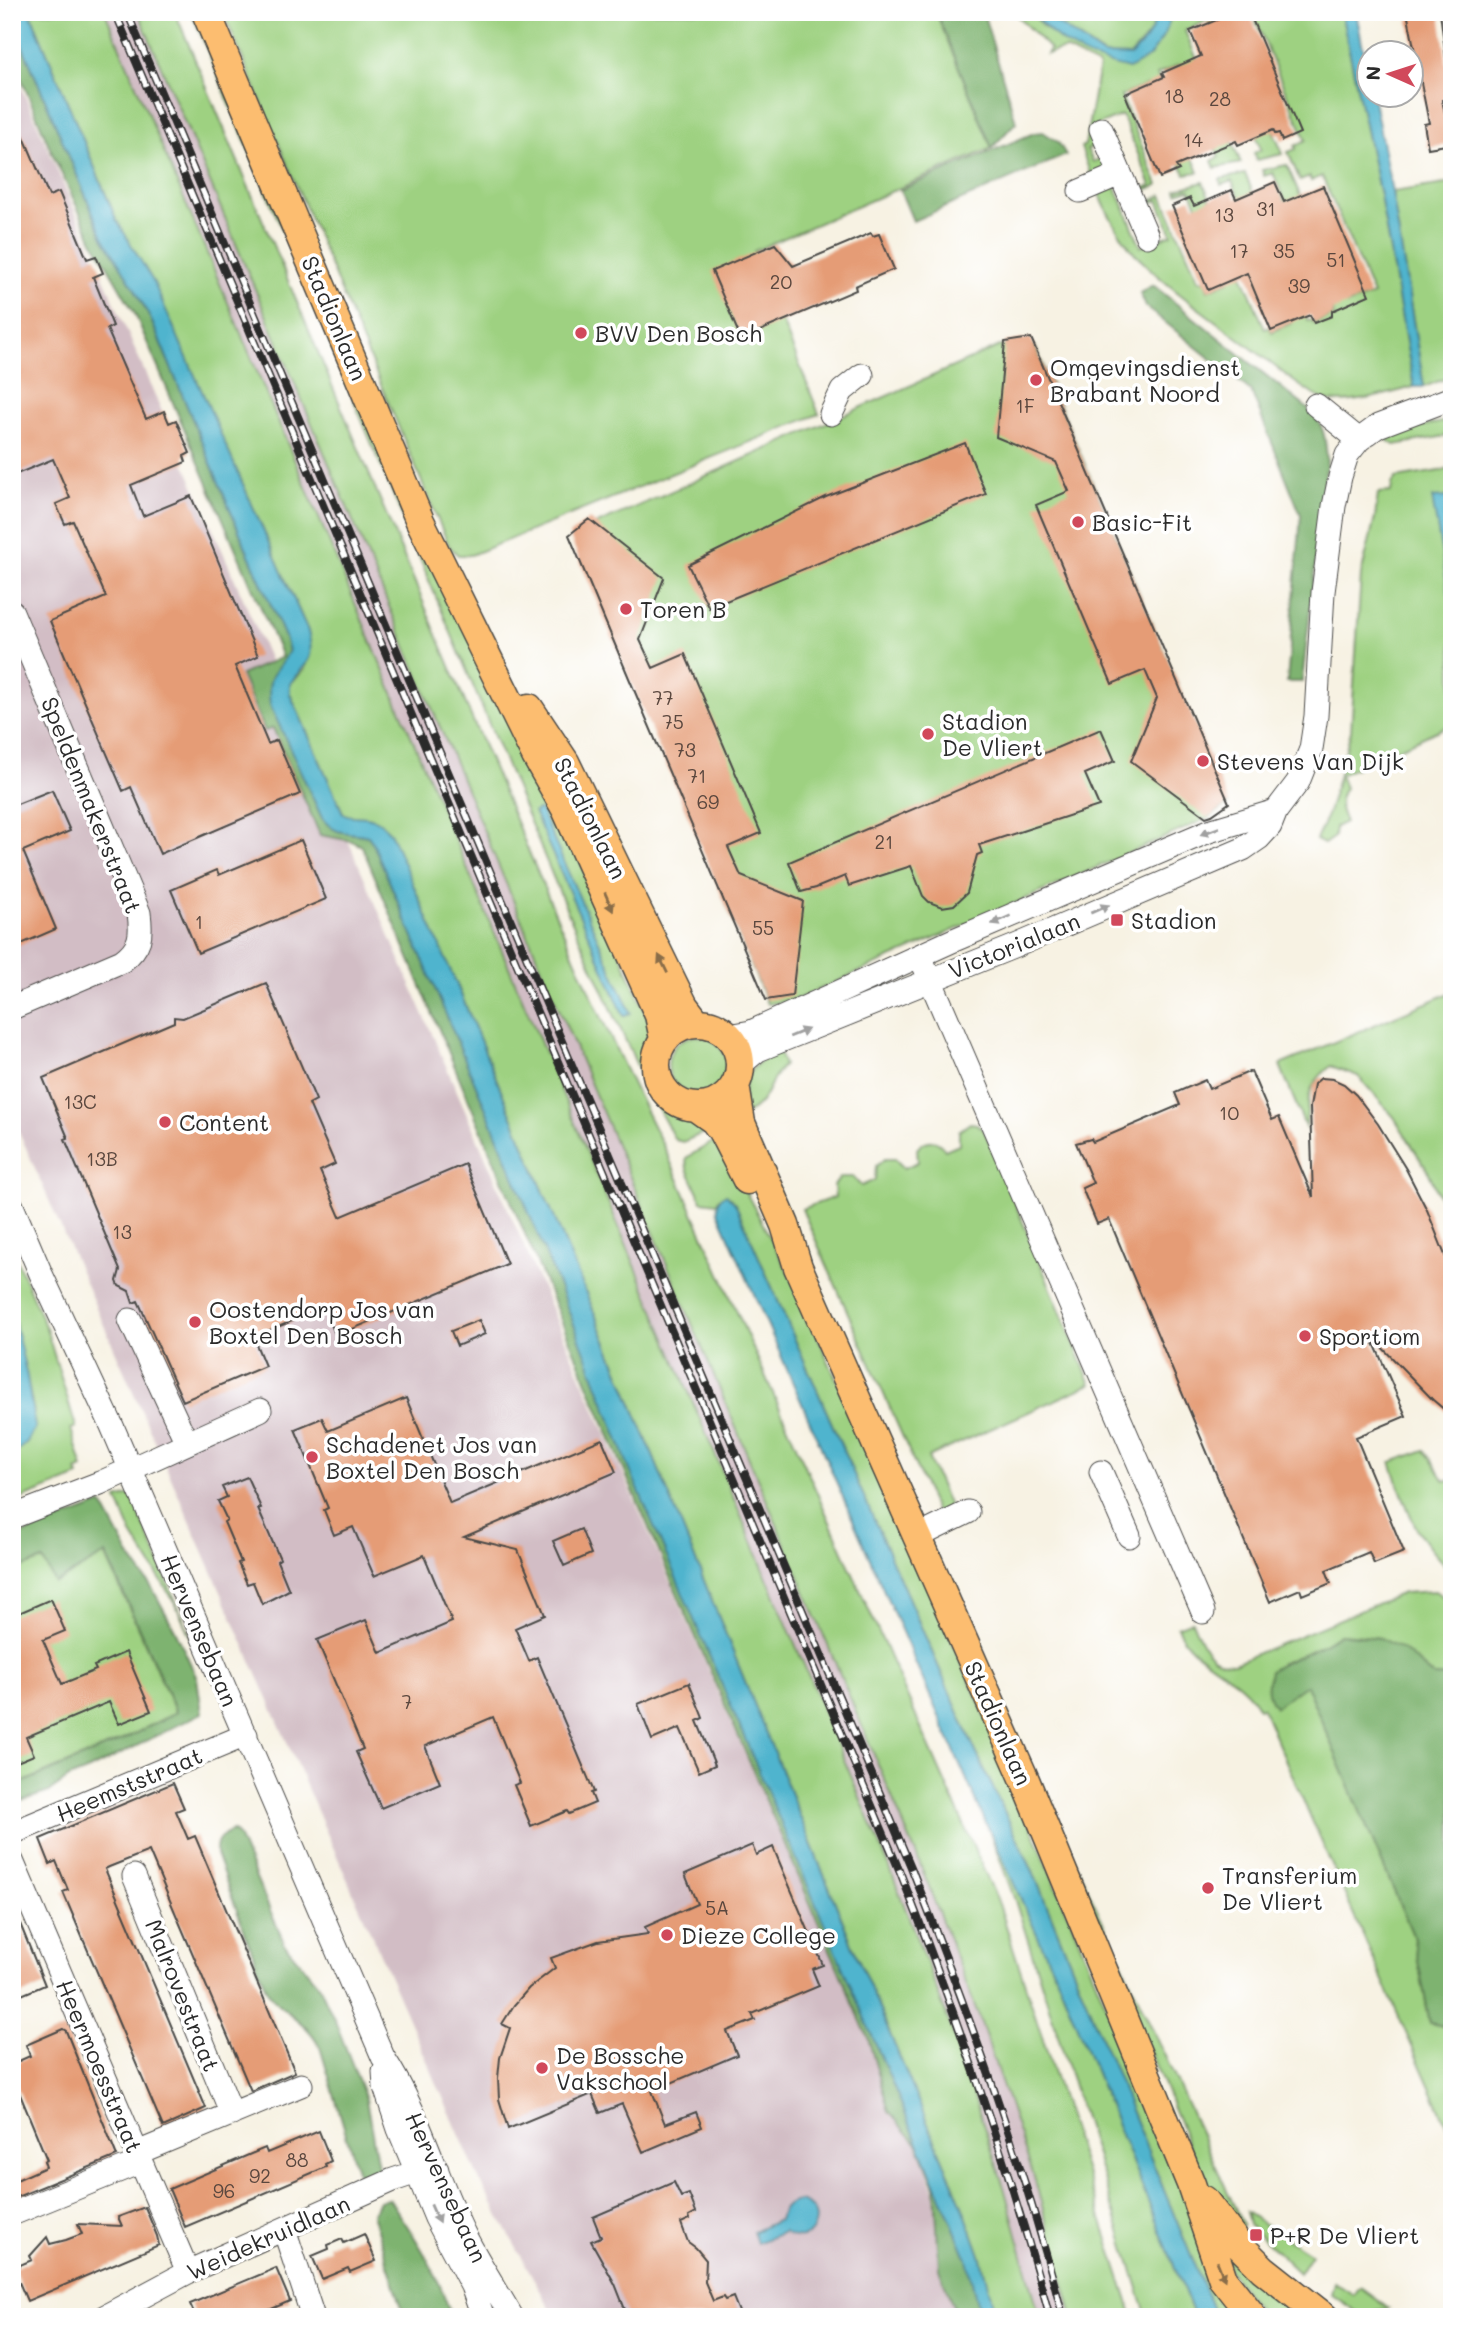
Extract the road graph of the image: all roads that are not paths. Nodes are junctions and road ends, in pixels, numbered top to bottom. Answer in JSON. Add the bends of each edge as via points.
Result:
{"nodes":[{"id":1,"x":206,"y":12,"type":"edge"},
{"id":2,"x":1101,"y":129,"type":"dead end"},
{"id":3,"x":1120,"y":174,"type":"junction"},
{"id":4,"x":1080,"y":191,"type":"dead end"},
{"id":5,"x":1147,"y":236,"type":"dead end"},
{"id":6,"x":862,"y":375,"type":"dead end"},
{"id":7,"x":1452,"y":398,"type":"edge"},
{"id":8,"x":1316,"y":405,"type":"dead end"},
{"id":9,"x":1452,"y":413,"type":"edge"},
{"id":10,"x":831,"y":414,"type":"dead end"},
{"id":11,"x":1398,"y":419,"type":"junction"},
{"id":12,"x":1359,"y":440,"type":"junction"},
{"id":13,"x":12,"y":612,"type":"edge"},
{"id":14,"x":470,"y":621,"type":"junction"},
{"id":15,"x":1276,"y":811,"type":"junction"},
{"id":16,"x":920,"y":956,"type":"junction"},
{"id":17,"x":930,"y":979,"type":"junction"},
{"id":18,"x":12,"y":1008,"type":"edge"},
{"id":19,"x":697,"y":1023,"type":"junction"},
{"id":20,"x":729,"y":1036,"type":"junction"},
{"id":21,"x":664,"y":1039,"type":"junction"},
{"id":22,"x":738,"y":1075,"type":"junction"},
{"id":23,"x":697,"y":1108,"type":"junction"},
{"id":24,"x":12,"y":1206,"type":"edge"},
{"id":25,"x":798,"y":1267,"type":"junction"},
{"id":26,"x":130,"y":1320,"type":"dead end"},
{"id":27,"x":260,"y":1410,"type":"dead end"},
{"id":28,"x":187,"y":1443,"type":"junction"},
{"id":29,"x":130,"y":1469,"type":"junction"},
{"id":30,"x":1101,"y":1472,"type":"dead end"},
{"id":31,"x":968,"y":1512,"type":"dead end"},
{"id":32,"x":12,"y":1517,"type":"edge"},
{"id":33,"x":917,"y":1536,"type":"junction"},
{"id":34,"x":1129,"y":1536,"type":"dead end"},
{"id":35,"x":1203,"y":1612,"type":"dead end"},
{"id":36,"x":246,"y":1735,"type":"junction"},
{"id":37,"x":12,"y":1833,"type":"edge"},
{"id":38,"x":12,"y":1861,"type":"edge"},
{"id":39,"x":134,"y":1876,"type":"dead end"},
{"id":40,"x":301,"y":2085,"type":"dead end"},
{"id":41,"x":232,"y":2114,"type":"junction"},
{"id":42,"x":138,"y":2158,"type":"junction"},
{"id":43,"x":427,"y":2171,"type":"junction"},
{"id":44,"x":1191,"y":2184,"type":"junction"},
{"id":45,"x":12,"y":2214,"type":"edge"},
{"id":46,"x":284,"y":2230,"type":"junction"},
{"id":47,"x":188,"y":2272,"type":"junction"},
{"id":48,"x":104,"y":2317,"type":"edge"},
{"id":49,"x":313,"y":2317,"type":"edge"},
{"id":50,"x":483,"y":2317,"type":"edge"},
{"id":51,"x":512,"y":2317,"type":"edge"},
{"id":52,"x":1253,"y":2317,"type":"edge"},
{"id":53,"x":1324,"y":2317,"type":"edge"}],
"edges":[{"from":1,"to":14,"type":"main road","name":"Stadionlaan","via":[[419,521]]},
{"from":2,"to":3,"type":"street"},
{"from":3,"to":4,"type":"street"},
{"from":3,"to":5,"type":"street"},
{"from":6,"to":10,"type":"street","via":[[842,391]]},
{"from":7,"to":11,"type":"street","name":"Victorialaan"},
{"from":8,"to":12,"type":"street"},
{"from":9,"to":11,"type":"street","name":"Victorialaan"},
{"from":11,"to":12,"type":"street","name":"Victorialaan"},
{"from":12,"to":15,"type":"street","name":"Victorialaan","via":[[1347,455],[1335,506],[1311,749],[1297,782]]},
{"from":13,"to":18,"type":"street","name":"Speldenmakerstraat","via":[[139,913],[141,931],[135,952],[122,961]]},
{"from":19,"to":14,"type":"main road","name":"Stadionlaan","one_way":true,"via":[[684,1006],[565,762]]},
{"from":14,"to":21,"type":"main road","name":"Stadionlaan","one_way":true,"via":[[589,857],[659,1015]]},
{"from":15,"to":16,"type":"street","name":"Victorialaan","one_way":true,"via":[[1209,831]]},
{"from":17,"to":15,"type":"street","name":"Victorialaan","one_way":true,"via":[[1243,849],[1270,826]]},
{"from":16,"to":17,"type":"street"},
{"from":16,"to":20,"type":"street","name":"Victorialaan","via":[[751,1032]]},
{"from":22,"to":17,"type":"street","name":"Victorialaan","one_way":true,"via":[[758,1050]]},
{"from":17,"to":35,"type":"street"},
{"from":19,"to":20,"type":"main road","via":[[715,1026]]},
{"from":19,"to":21,"type":"main road","via":[[674,1030]]},
{"from":20,"to":22,"type":"main road","via":[[739,1055]]},
{"from":21,"to":23,"type":"main road","via":[[655,1064],[657,1077],[672,1099]]},
{"from":22,"to":23,"type":"main road","via":[[725,1098]]},
{"from":22,"to":25,"type":"main road","name":"Stadionlaan","via":[[741,1123]]},
{"from":23,"to":25,"type":"main road","name":"Stadionlaan","via":[[722,1131],[773,1231]]},
{"from":24,"to":29,"type":"street","name":"Hervensebaan"},
{"from":25,"to":33,"type":"main road","name":"Stadionlaan"},
{"from":26,"to":28,"type":"street"},
{"from":27,"to":28,"type":"street"},
{"from":28,"to":29,"type":"street"},
{"from":29,"to":32,"type":"street"},
{"from":29,"to":36,"type":"street","name":"Hervensebaan"},
{"from":30,"to":34,"type":"street"},
{"from":31,"to":33,"type":"street"},
{"from":33,"to":44,"type":"main road","name":"Stadionlaan","via":[[1024,1780]]},
{"from":36,"to":37,"type":"street","name":"Heemststraat"},
{"from":36,"to":43,"type":"street","name":"Hervensebaan","via":[[383,2057],[396,2077]]},
{"from":38,"to":42,"type":"street","name":"Heermoesstraat"},
{"from":39,"to":41,"type":"street","name":"Malrovestraat"},
{"from":40,"to":41,"type":"street"},
{"from":41,"to":42,"type":"street"},
{"from":42,"to":45,"type":"street"},
{"from":42,"to":47,"type":"street","name":"Heermoesstraat"},
{"from":43,"to":46,"type":"street","name":"Weidekruidlaan","via":[[393,2180]]},
{"from":43,"to":50,"type":"street","name":"Hervensebaan","one_way":true,"via":[[436,2218]]},
{"from":43,"to":51,"type":"street","name":"Hervensebaan"},
{"from":44,"to":52,"type":"main road","name":"Stadionlaan","one_way":true,"via":[[1223,2279]]},
{"from":44,"to":53,"type":"main road","name":"Stadionlaan","via":[[1263,2269]]},
{"from":46,"to":47,"type":"street","name":"Weidekruidlaan"},
{"from":46,"to":49,"type":"street"},
{"from":47,"to":48,"type":"street","name":"Weidekruidlaan"}]}
